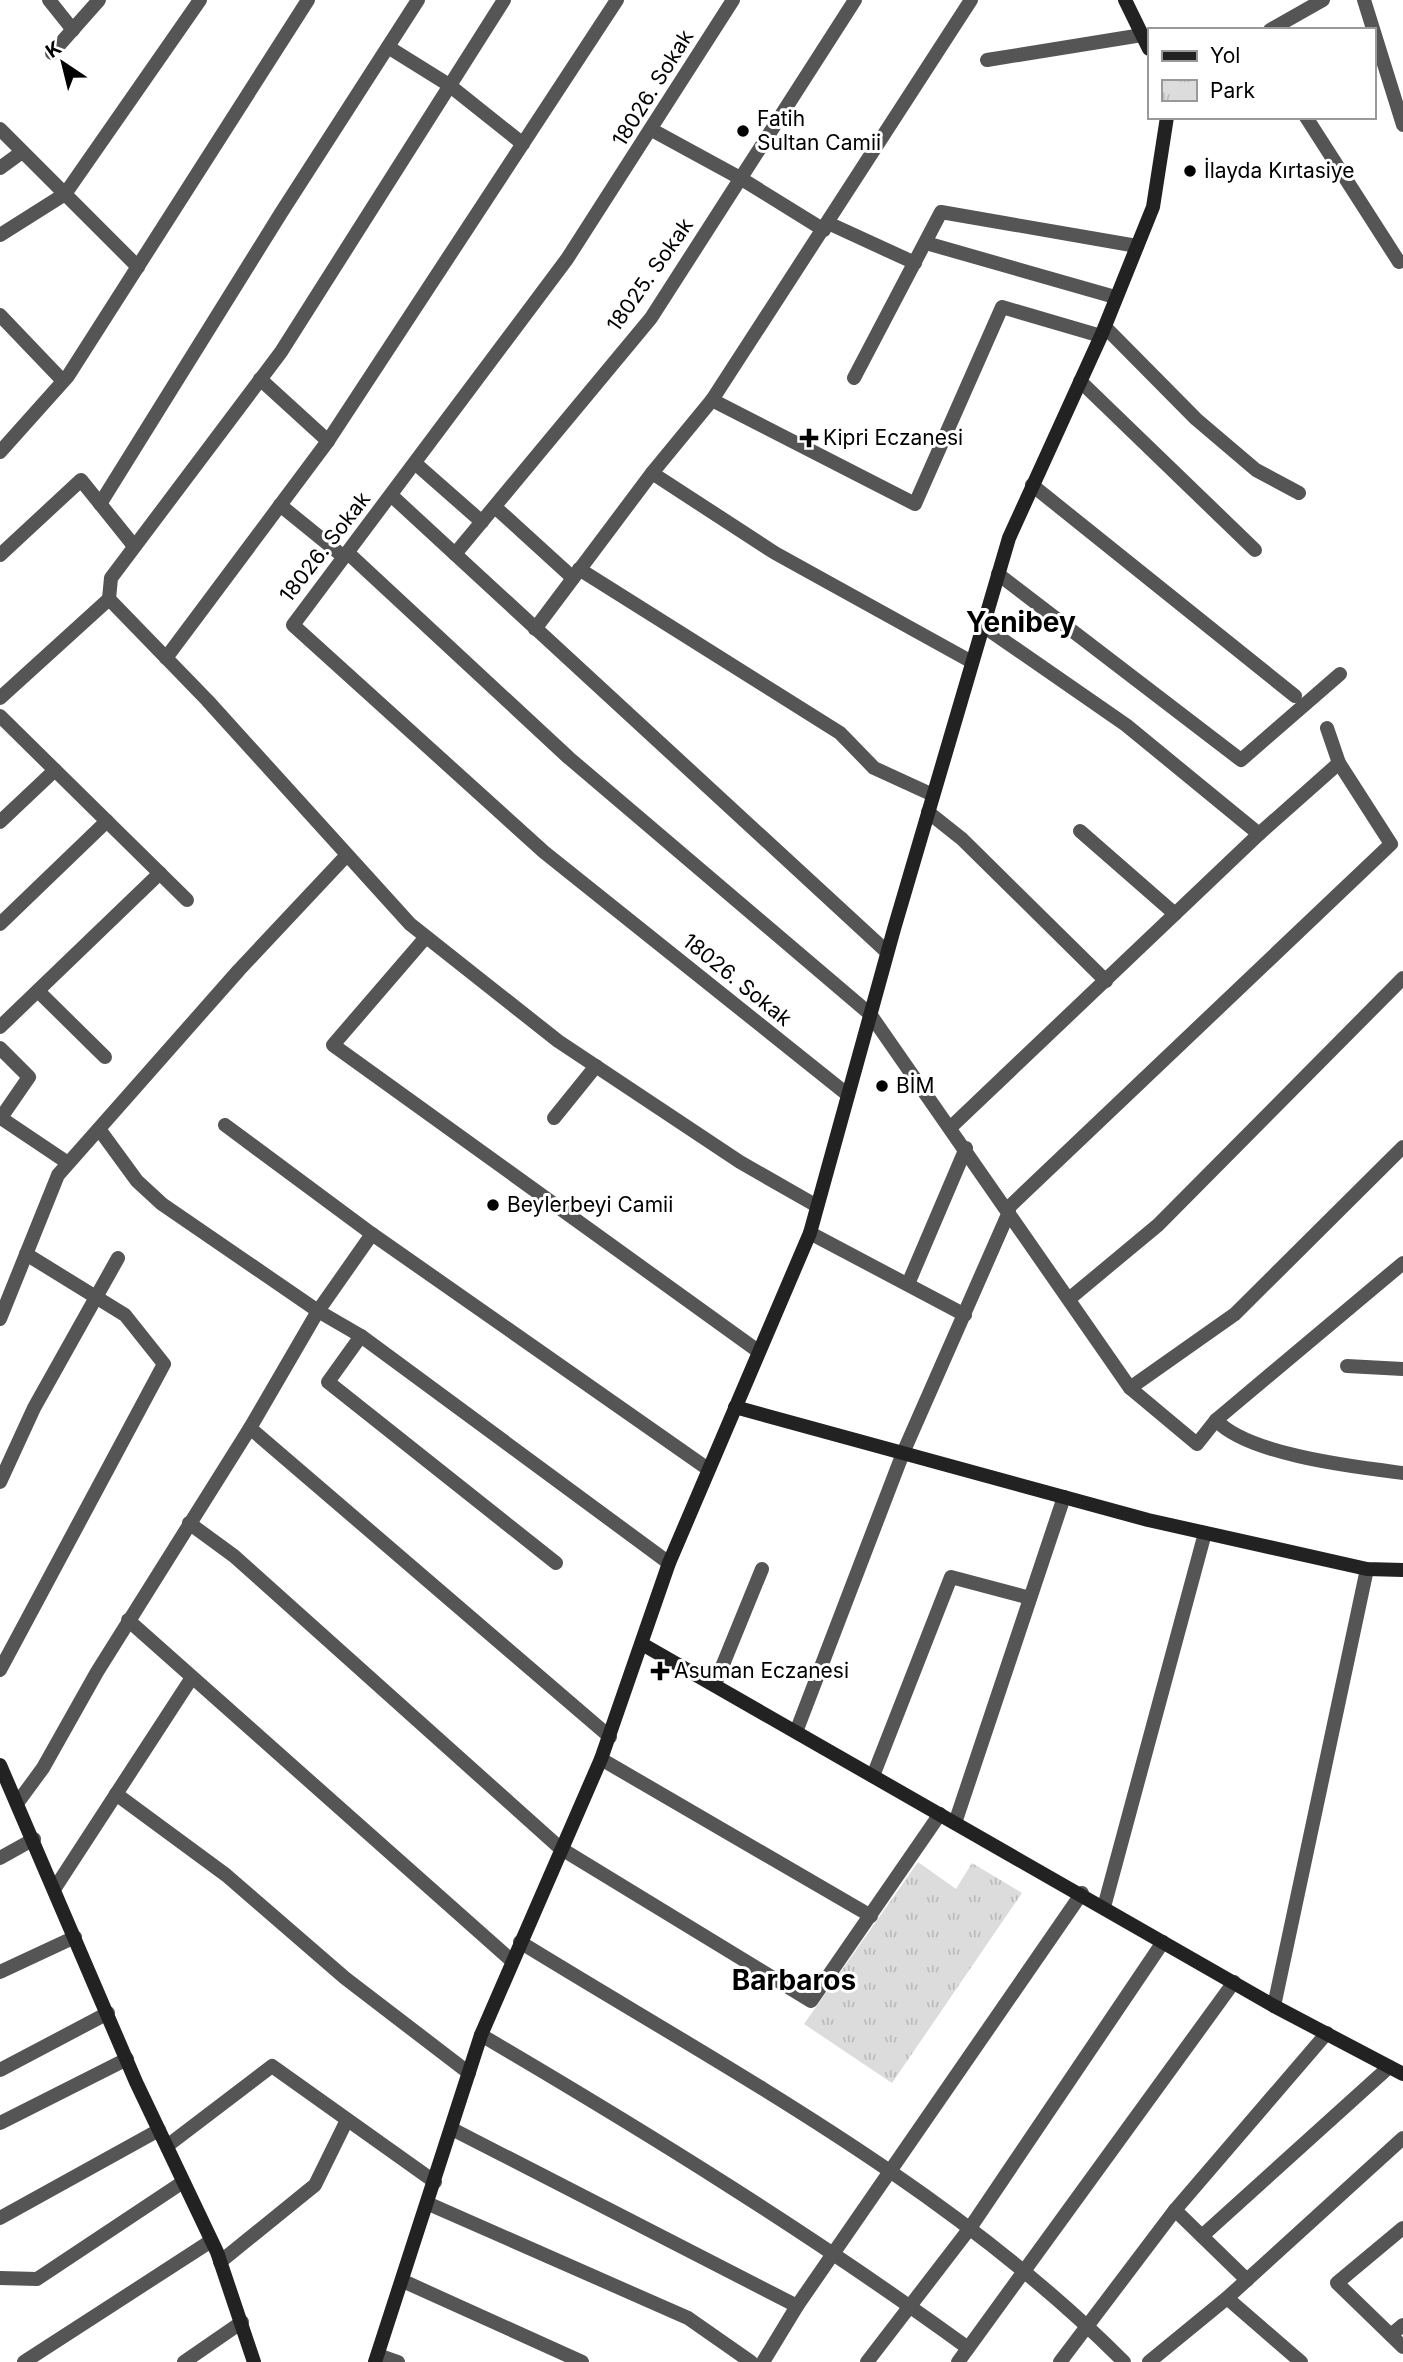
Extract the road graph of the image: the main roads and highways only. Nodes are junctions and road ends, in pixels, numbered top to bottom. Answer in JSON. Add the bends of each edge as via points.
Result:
{"nodes":[{"id":1,"x":1125,"y":0,"type":"edge"},
{"id":2,"x":1148,"y":47,"type":"edge"},
{"id":3,"x":1167,"y":119,"type":"edge"},
{"id":4,"x":735,"y":1407,"type":"junction"},
{"id":5,"x":1403,"y":1570,"type":"edge"},
{"id":6,"x":642,"y":1644,"type":"junction"},
{"id":7,"x":1,"y":1768,"type":"edge"},
{"id":8,"x":1403,"y":2074,"type":"edge"},
{"id":9,"x":377,"y":2358,"type":"edge"},
{"id":10,"x":254,"y":2362,"type":"edge"}],
"edges":[{"from":1,"to":2,"type":"main road"},
{"from":3,"to":4,"type":"main road","via":[[1153,207],[1103,331],[1009,538],[810,1233]]},
{"from":4,"to":5,"type":"main road","via":[[1205,1533],[1367,1569]]},
{"from":4,"to":6,"type":"main road","via":[[668,1563]]},
{"from":6,"to":8,"type":"main road","via":[[1274,2006]]},
{"from":6,"to":9,"type":"main road","via":[[601,1759],[481,2035]]},
{"from":7,"to":10,"type":"main road","via":[[220,2262]]}]}
